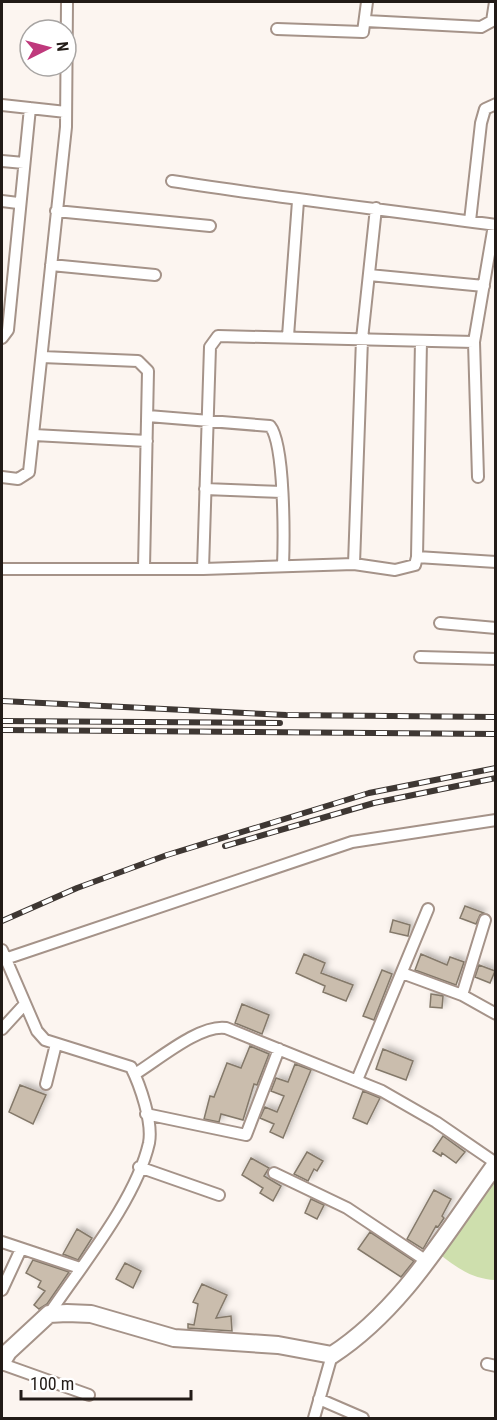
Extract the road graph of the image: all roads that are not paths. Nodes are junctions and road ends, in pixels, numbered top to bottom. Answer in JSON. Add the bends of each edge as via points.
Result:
{"nodes":[{"id":1,"x":67,"y":2,"type":"edge"},
{"id":2,"x":367,"y":2,"type":"edge"},
{"id":3,"x":495,"y":2,"type":"edge"},
{"id":4,"x":366,"y":21,"type":"junction"},
{"id":5,"x":277,"y":29,"type":"dead end"},
{"id":6,"x":495,"y":104,"type":"edge"},
{"id":7,"x":2,"y":105,"type":"edge"},
{"id":8,"x":30,"y":108,"type":"junction"},
{"id":9,"x":66,"y":112,"type":"junction"},
{"id":10,"x":2,"y":161,"type":"edge"},
{"id":11,"x":24,"y":163,"type":"junction"},
{"id":12,"x":172,"y":182,"type":"dead end"},
{"id":13,"x":2,"y":201,"type":"edge"},
{"id":14,"x":298,"y":201,"type":"junction"},
{"id":15,"x":18,"y":203,"type":"junction"},
{"id":16,"x":376,"y":208,"type":"junction"},
{"id":17,"x":56,"y":211,"type":"junction"},
{"id":18,"x":470,"y":221,"type":"junction"},
{"id":19,"x":495,"y":225,"type":"edge"},
{"id":20,"x":210,"y":226,"type":"dead end"},
{"id":21,"x":51,"y":265,"type":"junction"},
{"id":22,"x":369,"y":274,"type":"junction"},
{"id":23,"x":155,"y":275,"type":"dead end"},
{"id":24,"x":484,"y":286,"type":"junction"},
{"id":25,"x":288,"y":336,"type":"junction"},
{"id":26,"x":2,"y":338,"type":"edge"},
{"id":27,"x":362,"y":339,"type":"junction"},
{"id":28,"x":421,"y":341,"type":"junction"},
{"id":29,"x":474,"y":342,"type":"junction"},
{"id":30,"x":42,"y":357,"type":"junction"},
{"id":31,"x":148,"y":416,"type":"junction"},
{"id":32,"x":207,"y":421,"type":"junction"},
{"id":33,"x":34,"y":435,"type":"junction"},
{"id":34,"x":147,"y":441,"type":"junction"},
{"id":35,"x":2,"y":477,"type":"edge"},
{"id":36,"x":478,"y":477,"type":"dead end"},
{"id":37,"x":205,"y":489,"type":"junction"},
{"id":38,"x":282,"y":492,"type":"junction"},
{"id":39,"x":417,"y":557,"type":"junction"},
{"id":40,"x":495,"y":562,"type":"edge"},
{"id":41,"x":354,"y":564,"type":"junction"},
{"id":42,"x":283,"y":566,"type":"junction"},
{"id":43,"x":144,"y":568,"type":"junction"},
{"id":44,"x":2,"y":569,"type":"edge"},
{"id":45,"x":203,"y":569,"type":"junction"},
{"id":46,"x":440,"y":623,"type":"dead end"},
{"id":47,"x":495,"y":628,"type":"edge"},
{"id":48,"x":420,"y":657,"type":"dead end"},
{"id":49,"x":495,"y":659,"type":"edge"},
{"id":50,"x":495,"y":820,"type":"edge"},
{"id":51,"x":428,"y":909,"type":"dead end"},
{"id":52,"x":485,"y":920,"type":"dead end"},
{"id":53,"x":3,"y":955,"type":"edge"},
{"id":54,"x":402,"y":973,"type":"junction"},
{"id":55,"x":462,"y":995,"type":"junction"},
{"id":56,"x":25,"y":1004,"type":"junction"},
{"id":57,"x":495,"y":1014,"type":"edge"},
{"id":58,"x":2,"y":1029,"type":"edge"},
{"id":59,"x":56,"y":1044,"type":"junction"},
{"id":60,"x":279,"y":1049,"type":"junction"},
{"id":61,"x":135,"y":1074,"type":"junction"},
{"id":62,"x":357,"y":1080,"type":"junction"},
{"id":63,"x":46,"y":1084,"type":"dead end"},
{"id":64,"x":146,"y":1114,"type":"junction"},
{"id":65,"x":495,"y":1164,"type":"edge"},
{"id":66,"x":139,"y":1167,"type":"junction"},
{"id":67,"x":274,"y":1173,"type":"dead end"},
{"id":68,"x":219,"y":1195,"type":"dead end"},
{"id":69,"x":2,"y":1242,"type":"edge"},
{"id":70,"x":21,"y":1249,"type":"junction"},
{"id":71,"x":425,"y":1260,"type":"junction"},
{"id":72,"x":80,"y":1268,"type":"junction"},
{"id":73,"x":2,"y":1290,"type":"edge"},
{"id":74,"x":49,"y":1314,"type":"junction"},
{"id":75,"x":332,"y":1355,"type":"junction"},
{"id":76,"x":2,"y":1363,"type":"edge"},
{"id":77,"x":89,"y":1395,"type":"dead end"},
{"id":78,"x":319,"y":1399,"type":"junction"},
{"id":79,"x":314,"y":1419,"type":"edge"},
{"id":80,"x":363,"y":1419,"type":"edge"}],
"edges":[{"from":1,"to":9,"type":"street"},
{"from":2,"to":4,"type":"street"},
{"from":3,"to":4,"type":"street","via":[[492,21],[481,27]]},
{"from":4,"to":5,"type":"street","via":[[363,33],[358,34]]},
{"from":6,"to":18,"type":"street","via":[[485,109],[481,123]]},
{"from":7,"to":8,"type":"street"},
{"from":8,"to":9,"type":"street"},
{"from":8,"to":11,"type":"street"},
{"from":9,"to":17,"type":"street"},
{"from":10,"to":11,"type":"street"},
{"from":11,"to":15,"type":"street"},
{"from":12,"to":14,"type":"street"},
{"from":13,"to":15,"type":"street"},
{"from":14,"to":16,"type":"street"},
{"from":14,"to":25,"type":"street"},
{"from":15,"to":26,"type":"street","via":[[8,330]]},
{"from":16,"to":18,"type":"street"},
{"from":16,"to":22,"type":"street"},
{"from":17,"to":20,"type":"street"},
{"from":17,"to":21,"type":"street"},
{"from":18,"to":19,"type":"street"},
{"from":19,"to":24,"type":"street"},
{"from":21,"to":23,"type":"street"},
{"from":21,"to":30,"type":"street"},
{"from":22,"to":24,"type":"street"},
{"from":22,"to":27,"type":"street"},
{"from":24,"to":29,"type":"street"},
{"from":25,"to":27,"type":"street"},
{"from":25,"to":32,"type":"street","via":[[213,339]]},
{"from":27,"to":28,"type":"street"},
{"from":27,"to":41,"type":"street"},
{"from":28,"to":29,"type":"street"},
{"from":28,"to":39,"type":"street"},
{"from":29,"to":36,"type":"street"},
{"from":30,"to":31,"type":"street","via":[[143,363],[148,371]]},
{"from":30,"to":33,"type":"street"},
{"from":31,"to":32,"type":"street"},
{"from":31,"to":34,"type":"street"},
{"from":32,"to":37,"type":"street"},
{"from":32,"to":38,"type":"street","via":[[270,426],[276,438]]},
{"from":33,"to":34,"type":"street"},
{"from":33,"to":35,"type":"street","via":[[29,472],[18,479]]},
{"from":34,"to":43,"type":"street"},
{"from":37,"to":38,"type":"street"},
{"from":37,"to":45,"type":"street"},
{"from":38,"to":42,"type":"street"},
{"from":39,"to":40,"type":"street"},
{"from":39,"to":41,"type":"street","via":[[410,569]]},
{"from":41,"to":42,"type":"street"},
{"from":42,"to":45,"type":"street"},
{"from":43,"to":44,"type":"street"},
{"from":43,"to":45,"type":"street"},
{"from":46,"to":47,"type":"street"},
{"from":48,"to":49,"type":"street"},
{"from":50,"to":53,"type":"street","via":[[352,842]]},
{"from":51,"to":54,"type":"street"},
{"from":52,"to":55,"type":"street"},
{"from":53,"to":56,"type":"street"},
{"from":54,"to":55,"type":"street"},
{"from":54,"to":62,"type":"street"},
{"from":55,"to":57,"type":"street"},
{"from":56,"to":58,"type":"street"},
{"from":56,"to":59,"type":"street","via":[[45,1041]]},
{"from":59,"to":61,"type":"street","via":[[131,1067]]},
{"from":59,"to":63,"type":"street"},
{"from":60,"to":61,"type":"street","via":[[216,1027]]},
{"from":60,"to":62,"type":"street"},
{"from":60,"to":64,"type":"street","via":[[246,1135]]},
{"from":61,"to":64,"type":"street"},
{"from":62,"to":65,"type":"street","via":[[436,1122]]},
{"from":64,"to":66,"type":"street","via":[[149,1141]]},
{"from":65,"to":71,"type":"street"},
{"from":66,"to":68,"type":"street"},
{"from":66,"to":72,"type":"street","via":[[125,1203]]},
{"from":67,"to":71,"type":"street","via":[[347,1208]]},
{"from":69,"to":70,"type":"street"},
{"from":70,"to":72,"type":"street"},
{"from":70,"to":73,"type":"street"},
{"from":71,"to":75,"type":"street","via":[[398,1299]]},
{"from":72,"to":74,"type":"street"},
{"from":74,"to":75,"type":"street","via":[[91,1314],[174,1338],[278,1345]]},
{"from":74,"to":76,"type":"street","via":[[8,1352]]},
{"from":75,"to":78,"type":"street"},
{"from":76,"to":77,"type":"street"},
{"from":78,"to":79,"type":"street"},
{"from":78,"to":80,"type":"street"}]}
